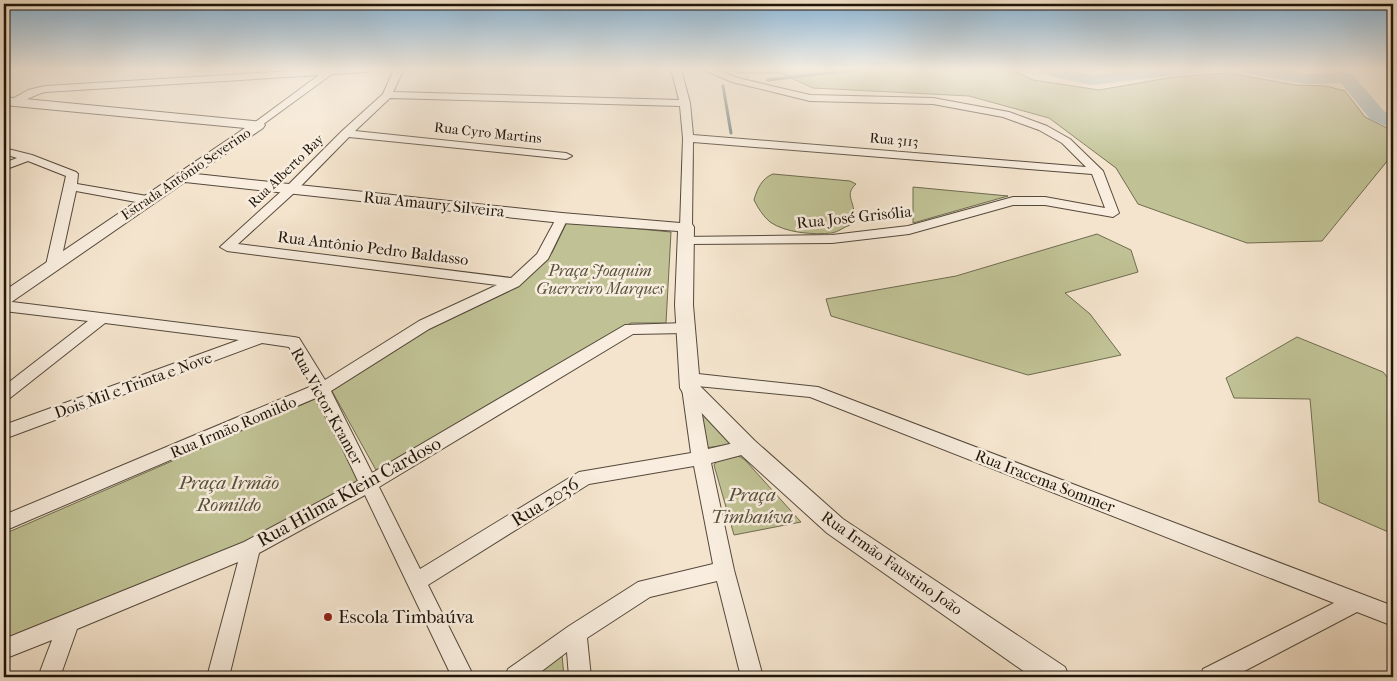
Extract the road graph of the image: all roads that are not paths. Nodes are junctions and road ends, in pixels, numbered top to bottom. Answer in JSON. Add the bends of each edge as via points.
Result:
{"nodes":[{"id":1,"x":8,"y":101,"type":"edge"},
{"id":2,"x":291,"y":101,"type":"edge"},
{"id":3,"x":381,"y":101,"type":"edge"},
{"id":4,"x":602,"y":101,"type":"edge"},
{"id":5,"x":878,"y":101,"type":"edge"},
{"id":6,"x":685,"y":103,"type":"joint"},
{"id":7,"x":258,"y":125,"type":"junction"},
{"id":8,"x":346,"y":133,"type":"junction"},
{"id":9,"x":688,"y":138,"type":"junction"},
{"id":10,"x":4,"y":151,"type":"edge"},
{"id":11,"x":566,"y":156,"type":"dead end"},
{"id":12,"x":28,"y":157,"type":"junction"},
{"id":13,"x":4,"y":167,"type":"edge"},
{"id":14,"x":1097,"y":171,"type":"junction"},
{"id":15,"x":182,"y":177,"type":"junction"},
{"id":16,"x":71,"y":187,"type":"junction"},
{"id":17,"x":290,"y":190,"type":"junction"},
{"id":18,"x":147,"y":200,"type":"junction"},
{"id":19,"x":562,"y":218,"type":"junction"},
{"id":20,"x":685,"y":234,"type":"junction"},
{"id":21,"x":227,"y":247,"type":"joint"},
{"id":22,"x":53,"y":265,"type":"junction"},
{"id":23,"x":514,"y":283,"type":"junction"},
{"id":24,"x":4,"y":300,"type":"edge"},
{"id":25,"x":4,"y":306,"type":"edge"},
{"id":26,"x":101,"y":319,"type":"junction"},
{"id":27,"x":685,"y":328,"type":"junction"},
{"id":28,"x":262,"y":338,"type":"junction"},
{"id":29,"x":690,"y":383,"type":"junction"},
{"id":30,"x":322,"y":389,"type":"junction"},
{"id":31,"x":4,"y":394,"type":"edge"},
{"id":32,"x":4,"y":432,"type":"edge"},
{"id":33,"x":747,"y":447,"type":"junction"},
{"id":34,"x":701,"y":458,"type":"junction"},
{"id":35,"x":369,"y":484,"type":"junction"},
{"id":36,"x":4,"y":523,"type":"edge"},
{"id":37,"x":251,"y":548,"type":"junction"},
{"id":38,"x":724,"y":570,"type":"junction"},
{"id":39,"x":416,"y":582,"type":"junction"},
{"id":40,"x":1357,"y":601,"type":"junction"},
{"id":41,"x":1393,"y":616,"type":"edge"},
{"id":42,"x":69,"y":622,"type":"junction"},
{"id":43,"x":576,"y":633,"type":"junction"},
{"id":44,"x":4,"y":649,"type":"edge"},
{"id":45,"x":49,"y":677,"type":"edge"},
{"id":46,"x":218,"y":677,"type":"edge"},
{"id":47,"x":463,"y":677,"type":"edge"},
{"id":48,"x":516,"y":677,"type":"edge"},
{"id":49,"x":580,"y":677,"type":"edge"},
{"id":50,"x":752,"y":677,"type":"edge"},
{"id":51,"x":1055,"y":677,"type":"edge"},
{"id":52,"x":1211,"y":677,"type":"edge"}],
"edges":[{"from":1,"to":7,"type":"street","name":"Estrada Antônio Severino"},
{"from":2,"to":7,"type":"street"},
{"from":3,"to":8,"type":"street","name":"Rua Alberto Bay"},
{"from":4,"to":6,"type":"street"},
{"from":5,"to":14,"type":"street","via":[[933,101],[1005,114],[1043,128],[1066,141]]},
{"from":6,"to":9,"type":"street"},
{"from":7,"to":15,"type":"street","name":"Estrada Antônio Severino"},
{"from":8,"to":11,"type":"street","name":"Rua Cyro Martins"},
{"from":8,"to":17,"type":"street","name":"Rua Alberto Bay"},
{"from":9,"to":14,"type":"street","name":"Rua 3113"},
{"from":9,"to":20,"type":"street"},
{"from":10,"to":12,"type":"street"},
{"from":12,"to":13,"type":"street"},
{"from":12,"to":16,"type":"street","via":[[72,174]]},
{"from":14,"to":20,"type":"street","name":"Rua José Grisólia","via":[[1113,212],[1028,200],[1013,201],[909,230],[841,238],[789,240]]},
{"from":15,"to":17,"type":"street","name":"Rua Amaury Silveira"},
{"from":15,"to":18,"type":"street","name":"Estrada Antônio Severino"},
{"from":16,"to":18,"type":"street"},
{"from":16,"to":22,"type":"street"},
{"from":17,"to":19,"type":"street","name":"Rua Amaury Silveira"},
{"from":17,"to":21,"type":"street","name":"Rua Alberto Bay"},
{"from":18,"to":22,"type":"street","name":"Estrada Antônio Severino"},
{"from":19,"to":20,"type":"street","name":"Rua Amaury Silveira"},
{"from":19,"to":23,"type":"street","name":"Rua Irmão Romildo","via":[[543,256]]},
{"from":20,"to":27,"type":"street"},
{"from":21,"to":23,"type":"street","name":"Rua Antônio Pedro Baldasso"},
{"from":22,"to":24,"type":"street","name":"Estrada Antônio Severino"},
{"from":23,"to":30,"type":"street","name":"Rua Irmão Romildo","via":[[424,325]]},
{"from":25,"to":26,"type":"street","name":"Rua Victor Kramer"},
{"from":26,"to":28,"type":"street","name":"Rua Victor Kramer"},
{"from":26,"to":31,"type":"street"},
{"from":27,"to":29,"type":"street"},
{"from":27,"to":35,"type":"street","name":"Rua Hilma Klein Cardoso","via":[[630,329]]},
{"from":28,"to":30,"type":"street","name":"Rua Victor Kramer","via":[[294,342]]},
{"from":28,"to":32,"type":"street","name":"Dois Mil e Trinta e Nove"},
{"from":29,"to":33,"type":"street","name":"Rua Irmão Faustino João"},
{"from":29,"to":34,"type":"street"},
{"from":29,"to":40,"type":"street","name":"Rua Iracema Sommer","via":[[812,391]]},
{"from":30,"to":35,"type":"street","name":"Rua Victor Kramer"},
{"from":30,"to":36,"type":"street","name":"Rua Irmão Romildo"},
{"from":33,"to":34,"type":"street","name":"Rua 2036"},
{"from":33,"to":51,"type":"street","name":"Rua Irmão Faustino João","via":[[836,526]]},
{"from":34,"to":38,"type":"street"},
{"from":34,"to":39,"type":"street","name":"Rua 2036","via":[[585,477]]},
{"from":35,"to":37,"type":"street","name":"Rua Hilma Klein Cardoso"},
{"from":35,"to":39,"type":"street","name":"Rua Victor Kramer"},
{"from":37,"to":42,"type":"street","name":"Rua Hilma Klein Cardoso"},
{"from":37,"to":46,"type":"street"},
{"from":38,"to":43,"type":"street","via":[[645,589]]},
{"from":38,"to":50,"type":"street"},
{"from":39,"to":47,"type":"street","name":"Rua Victor Kramer"},
{"from":40,"to":41,"type":"street","name":"Rua Iracema Sommer"},
{"from":40,"to":52,"type":"street"},
{"from":42,"to":44,"type":"street","name":"Rua Hilma Klein Cardoso"},
{"from":42,"to":45,"type":"street"},
{"from":43,"to":48,"type":"street"},
{"from":43,"to":49,"type":"street"}]}
